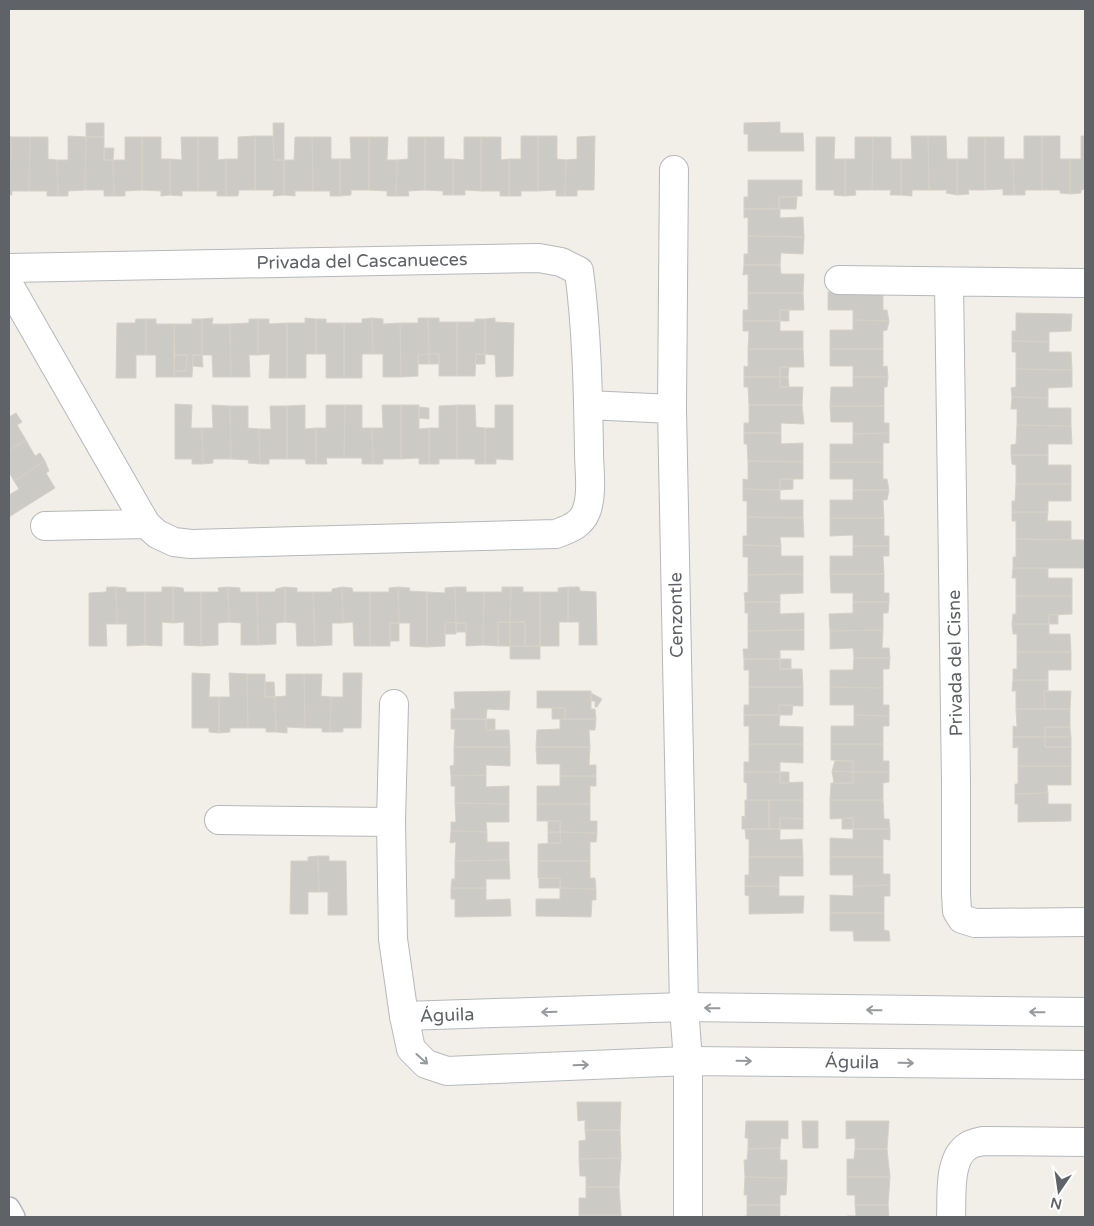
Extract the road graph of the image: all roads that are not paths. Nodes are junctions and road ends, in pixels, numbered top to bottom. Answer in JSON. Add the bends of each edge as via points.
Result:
{"nodes":[{"id":1,"x":674,"y":170,"type":"dead end"},
{"id":2,"x":9,"y":268,"type":"edge"},
{"id":3,"x":839,"y":280,"type":"dead end"},
{"id":4,"x":949,"y":282,"type":"junction"},
{"id":5,"x":1085,"y":283,"type":"edge"},
{"id":6,"x":9,"y":285,"type":"edge"},
{"id":7,"x":588,"y":405,"type":"junction"},
{"id":8,"x":672,"y":409,"type":"junction"},
{"id":9,"x":146,"y":524,"type":"junction"},
{"id":10,"x":45,"y":526,"type":"dead end"},
{"id":11,"x":394,"y":704,"type":"dead end"},
{"id":12,"x":219,"y":820,"type":"dead end"},
{"id":13,"x":391,"y":822,"type":"junction"},
{"id":14,"x":1085,"y":922,"type":"edge"},
{"id":15,"x":684,"y":1007,"type":"junction"},
{"id":16,"x":1085,"y":1012,"type":"edge"},
{"id":17,"x":404,"y":1016,"type":"junction"},
{"id":18,"x":688,"y":1061,"type":"junction"},
{"id":19,"x":1085,"y":1065,"type":"edge"},
{"id":20,"x":1085,"y":1142,"type":"edge"},
{"id":21,"x":9,"y":1208,"type":"edge"},
{"id":22,"x":14,"y":1217,"type":"edge"},
{"id":23,"x":688,"y":1217,"type":"edge"},
{"id":24,"x":951,"y":1217,"type":"edge"}],
"edges":[{"from":1,"to":8,"type":"street","name":"Cenzontle"},
{"from":2,"to":7,"type":"street","name":"Privada del Cascanueces","via":[[539,258],[561,262],[579,271]]},
{"from":3,"to":4,"type":"street"},
{"from":4,"to":5,"type":"street"},
{"from":4,"to":14,"type":"street","name":"Privada del Cisne","via":[[957,911],[962,919],[974,923]]},
{"from":6,"to":9,"type":"street","name":"Privada del Cascanueces"},
{"from":7,"to":8,"type":"street"},
{"from":7,"to":9,"type":"street","name":"Privada del Cascanueces","via":[[590,496],[586,513],[574,527],[556,534],[191,544],[174,542]]},
{"from":8,"to":15,"type":"street","name":"Cenzontle"},
{"from":9,"to":10,"type":"street"},
{"from":11,"to":13,"type":"street"},
{"from":12,"to":13,"type":"street"},
{"from":13,"to":17,"type":"street","via":[[393,939]]},
{"from":16,"to":15,"type":"street","name":"Águila","one_way":true},
{"from":15,"to":17,"type":"street","name":"Águila","one_way":true},
{"from":15,"to":18,"type":"street","name":"Cenzontle"},
{"from":17,"to":18,"type":"street","name":"Águila","one_way":true,"via":[[411,1049],[426,1064],[447,1070]]},
{"from":18,"to":19,"type":"street","name":"Águila","one_way":true},
{"from":18,"to":23,"type":"street","name":"Cenzontle"},
{"from":20,"to":24,"type":"street","via":[[983,1141],[969,1145],[959,1153],[954,1168]]},
{"from":21,"to":22,"type":"lane"}]}
